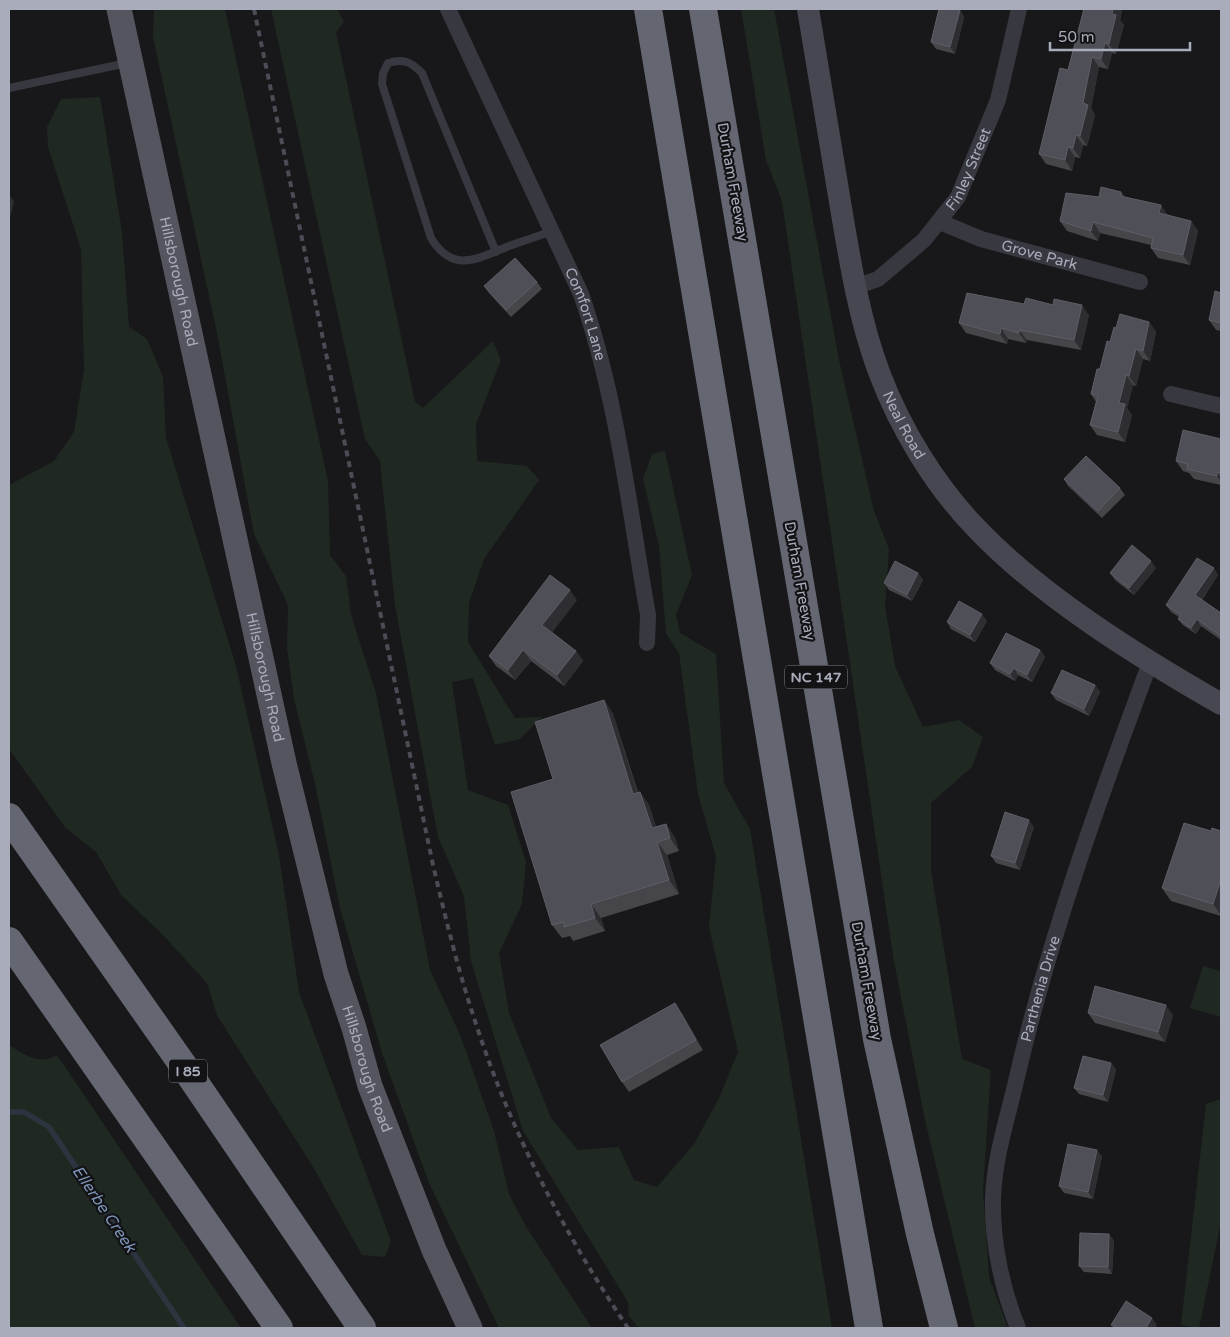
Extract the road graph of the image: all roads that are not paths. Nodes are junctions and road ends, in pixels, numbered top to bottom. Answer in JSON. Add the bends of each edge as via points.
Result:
{"nodes":[{"id":1,"x":119,"y":9,"type":"edge"},
{"id":2,"x":448,"y":9,"type":"edge"},
{"id":3,"x":648,"y":9,"type":"edge"},
{"id":4,"x":704,"y":9,"type":"edge"},
{"id":5,"x":808,"y":9,"type":"edge"},
{"id":6,"x":1019,"y":9,"type":"edge"},
{"id":7,"x":131,"y":62,"type":"junction"},
{"id":8,"x":9,"y":88,"type":"edge"},
{"id":9,"x":940,"y":222,"type":"junction"},
{"id":10,"x":553,"y":231,"type":"junction"},
{"id":11,"x":496,"y":252,"type":"junction"},
{"id":12,"x":1140,"y":282,"type":"dead end"},
{"id":13,"x":855,"y":287,"type":"junction"},
{"id":14,"x":1171,"y":394,"type":"dead end"},
{"id":15,"x":1221,"y":406,"type":"edge"},
{"id":16,"x":647,"y":643,"type":"dead end"},
{"id":17,"x":1151,"y":660,"type":"junction"},
{"id":18,"x":1221,"y":704,"type":"edge"},
{"id":19,"x":9,"y":818,"type":"edge"},
{"id":20,"x":9,"y":941,"type":"edge"},
{"id":21,"x":279,"y":1328,"type":"edge"},
{"id":22,"x":362,"y":1328,"type":"edge"},
{"id":23,"x":470,"y":1328,"type":"edge"},
{"id":24,"x":869,"y":1328,"type":"edge"},
{"id":25,"x":944,"y":1328,"type":"edge"},
{"id":26,"x":1018,"y":1328,"type":"edge"}],
"edges":[{"from":1,"to":7,"type":"main road","name":"Hillsborough Road"},
{"from":2,"to":10,"type":"street","name":"Comfort Lane"},
{"from":3,"to":24,"type":"highway"},
{"from":4,"to":25,"type":"highway","name":"Durham Freeway","number":"NC 147","via":[[878,1039]]},
{"from":5,"to":13,"type":"street","name":"Neal Road"},
{"from":6,"to":9,"type":"street","name":"Finley Street","via":[[998,100],[962,190]]},
{"from":7,"to":8,"type":"lane"},
{"from":7,"to":23,"type":"main road","name":"Hillsborough Road","via":[[284,762],[336,974],[370,1086],[434,1250]]},
{"from":9,"to":12,"type":"street","name":"Grove Park","via":[[980,239]]},
{"from":9,"to":13,"type":"street","name":"Finley Street","via":[[878,279]]},
{"from":10,"to":11,"type":"lane"},
{"from":10,"to":16,"type":"street","name":"Comfort Lane","via":[[597,340],[648,615]]},
{"from":11,"to":11,"type":"lane","via":[[472,261],[455,259],[440,252],[431,238],[382,84],[388,62],[401,59],[412,63],[422,73]]},
{"from":13,"to":17,"type":"street","name":"Neal Road","via":[[876,363],[893,403],[936,477],[959,508],[989,541],[1035,581]]},
{"from":14,"to":15,"type":"street"},
{"from":17,"to":18,"type":"street","name":"Neal Road"},
{"from":17,"to":26,"type":"street","name":"Parthenia Drive","via":[[1052,948],[1023,1052],[995,1174],[996,1250]]},
{"from":19,"to":22,"type":"highway","number":"I 85"},
{"from":20,"to":21,"type":"highway"}]}
